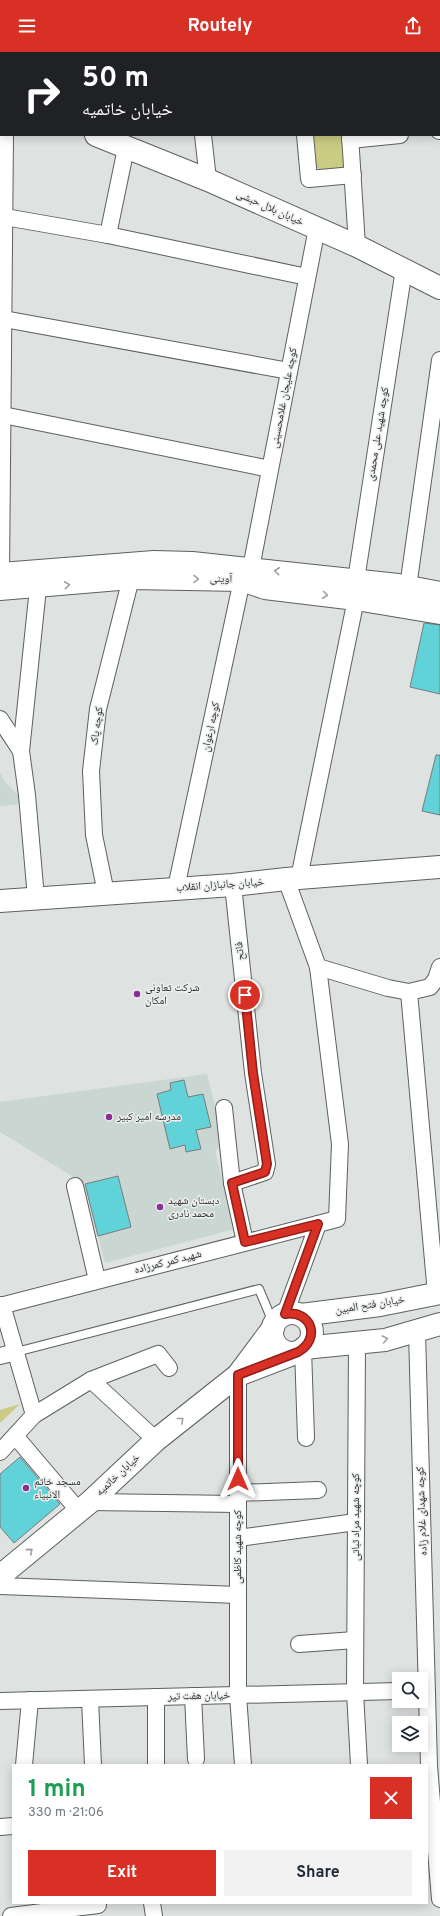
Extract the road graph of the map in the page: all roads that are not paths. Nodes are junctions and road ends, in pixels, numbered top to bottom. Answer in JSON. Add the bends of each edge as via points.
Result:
{"nodes":[{"id":1,"x":5,"y":136,"type":"edge"},
{"id":2,"x":98,"y":136,"type":"edge"},
{"id":3,"x":203,"y":136,"type":"edge"},
{"id":4,"x":305,"y":136,"type":"edge"},
{"id":5,"x":375,"y":136,"type":"edge"},
{"id":6,"x":350,"y":137,"type":"edge"},
{"id":7,"x":126,"y":148,"type":"junction"},
{"id":8,"x":2,"y":171,"type":"edge"},
{"id":9,"x":353,"y":175,"type":"junction"},
{"id":10,"x":208,"y":180,"type":"junction"},
{"id":11,"x":5,"y":217,"type":"junction"},
{"id":12,"x":317,"y":228,"type":"junction"},
{"id":13,"x":108,"y":235,"type":"junction"},
{"id":14,"x":357,"y":246,"type":"junction"},
{"id":15,"x":404,"y":269,"type":"junction"},
{"id":16,"x":307,"y":276,"type":"junction"},
{"id":17,"x":440,"y":288,"type":"edge"},
{"id":18,"x":4,"y":319,"type":"junction"},
{"id":19,"x":2,"y":339,"type":"edge"},
{"id":20,"x":440,"y":360,"type":"edge"},
{"id":21,"x":289,"y":371,"type":"junction"},
{"id":22,"x":3,"y":415,"type":"junction"},
{"id":23,"x":270,"y":469,"type":"junction"},
{"id":24,"x":134,"y":571,"type":"junction"},
{"id":25,"x":247,"y":574,"type":"junction"},
{"id":26,"x":0,"y":579,"type":"edge"},
{"id":27,"x":408,"y":587,"type":"junction"},
{"id":28,"x":38,"y":588,"type":"junction"},
{"id":29,"x":356,"y":589,"type":"junction"},
{"id":30,"x":440,"y":593,"type":"edge"},
{"id":31,"x":440,"y":613,"type":"edge"},
{"id":32,"x":0,"y":719,"type":"edge"},
{"id":33,"x":21,"y":751,"type":"junction"},
{"id":34,"x":440,"y":867,"type":"edge"},
{"id":35,"x":293,"y":878,"type":"junction"},
{"id":36,"x":233,"y":885,"type":"junction"},
{"id":37,"x":176,"y":888,"type":"junction"},
{"id":38,"x":106,"y":893,"type":"junction"},
{"id":39,"x":36,"y":898,"type":"junction"},
{"id":40,"x":0,"y":901,"type":"edge"},
{"id":41,"x":318,"y":967,"type":"junction"},
{"id":42,"x":440,"y":967,"type":"edge"},
{"id":43,"x":435,"y":985,"type":"edge"},
{"id":44,"x":409,"y":992,"type":"junction"},
{"id":45,"x":224,"y":1108,"type":"dead end"},
{"id":46,"x":232,"y":1183,"type":"junction"},
{"id":47,"x":75,"y":1186,"type":"dead end"},
{"id":48,"x":318,"y":1224,"type":"junction"},
{"id":49,"x":245,"y":1242,"type":"junction"},
{"id":50,"x":97,"y":1280,"type":"junction"},
{"id":51,"x":438,"y":1294,"type":"edge"},
{"id":52,"x":1,"y":1305,"type":"edge"},
{"id":53,"x":283,"y":1320,"type":"junction"},
{"id":54,"x":440,"y":1324,"type":"edge"},
{"id":55,"x":417,"y":1332,"type":"junction"},
{"id":56,"x":357,"y":1343,"type":"junction"},
{"id":57,"x":302,"y":1350,"type":"junction"},
{"id":58,"x":16,"y":1352,"type":"junction"},
{"id":59,"x":0,"y":1356,"type":"edge"},
{"id":60,"x":169,"y":1368,"type":"dead end"},
{"id":61,"x":238,"y":1375,"type":"junction"},
{"id":62,"x":91,"y":1380,"type":"junction"},
{"id":63,"x":34,"y":1415,"type":"junction"},
{"id":64,"x":16,"y":1437,"type":"junction"},
{"id":65,"x":306,"y":1438,"type":"dead end"},
{"id":66,"x":156,"y":1440,"type":"junction"},
{"id":67,"x":0,"y":1452,"type":"edge"},
{"id":68,"x":318,"y":1490,"type":"dead end"},
{"id":69,"x":238,"y":1499,"type":"junction"},
{"id":70,"x":84,"y":1506,"type":"junction"},
{"id":71,"x":356,"y":1522,"type":"junction"},
{"id":72,"x":238,"y":1538,"type":"junction"},
{"id":73,"x":0,"y":1576,"type":"edge"},
{"id":74,"x":0,"y":1586,"type":"edge"},
{"id":75,"x":238,"y":1595,"type":"junction"},
{"id":76,"x":355,"y":1640,"type":"junction"},
{"id":77,"x":299,"y":1644,"type":"dead end"},
{"id":78,"x":429,"y":1690,"type":"edge"},
{"id":79,"x":392,"y":1691,"type":"edge"},
{"id":80,"x":355,"y":1692,"type":"junction"},
{"id":81,"x":238,"y":1695,"type":"junction"},
{"id":82,"x":193,"y":1696,"type":"junction"},
{"id":83,"x":156,"y":1697,"type":"junction"},
{"id":84,"x":90,"y":1699,"type":"junction"},
{"id":85,"x":30,"y":1700,"type":"junction"},
{"id":86,"x":0,"y":1701,"type":"edge"},
{"id":87,"x":196,"y":1760,"type":"dead end"},
{"id":88,"x":24,"y":1764,"type":"edge"},
{"id":89,"x":93,"y":1764,"type":"edge"},
{"id":90,"x":156,"y":1764,"type":"edge"},
{"id":91,"x":242,"y":1764,"type":"edge"},
{"id":92,"x":359,"y":1764,"type":"edge"},
{"id":93,"x":434,"y":1767,"type":"edge"},
{"id":94,"x":433,"y":1808,"type":"edge"},
{"id":95,"x":12,"y":1826,"type":"edge"},
{"id":96,"x":0,"y":1827,"type":"edge"},
{"id":97,"x":440,"y":1899,"type":"edge"},
{"id":98,"x":152,"y":1904,"type":"edge"},
{"id":99,"x":98,"y":1908,"type":"edge"},
{"id":100,"x":52,"y":1913,"type":"edge"},
{"id":101,"x":11,"y":1916,"type":"edge"},
{"id":102,"x":154,"y":1916,"type":"edge"}],
"edges":[{"from":1,"to":8,"type":"street"},
{"from":2,"to":7,"type":"street","name":"خیابان بلال حبشی"},
{"from":3,"to":10,"type":"street"},
{"from":4,"to":9,"type":"street","via":[[309,179]]},
{"from":5,"to":6,"type":"street"},
{"from":6,"to":9,"type":"street"},
{"from":7,"to":10,"type":"street","name":"خیابان بلال حبشی"},
{"from":7,"to":13,"type":"street"},
{"from":8,"to":11,"type":"street"},
{"from":9,"to":14,"type":"street"},
{"from":10,"to":12,"type":"street","name":"خیابان بلال حبشی"},
{"from":11,"to":13,"type":"street"},
{"from":11,"to":18,"type":"street"},
{"from":12,"to":14,"type":"street","name":"خیابان بلال حبشی"},
{"from":12,"to":16,"type":"street","name":"کوچه علیجان غلامحسینی"},
{"from":13,"to":16,"type":"street"},
{"from":14,"to":15,"type":"street","name":"خیابان بلال حبشی"},
{"from":15,"to":17,"type":"street","name":"خیابان بلال حبشی"},
{"from":15,"to":29,"type":"street","name":"کوچه شهید علی محمدی"},
{"from":16,"to":21,"type":"street","name":"کوچه علیجان غلامحسینی"},
{"from":18,"to":19,"type":"street"},
{"from":18,"to":21,"type":"street"},
{"from":19,"to":22,"type":"street"},
{"from":20,"to":27,"type":"street"},
{"from":21,"to":23,"type":"street","name":"کوچه علیجان غلامحسینی"},
{"from":22,"to":23,"type":"street"},
{"from":22,"to":26,"type":"street"},
{"from":23,"to":25,"type":"street","name":"کوچه علیجان غلامحسینی"},
{"from":24,"to":25,"type":"street","name":"آوینی"},
{"from":24,"to":26,"type":"street","name":"آوینی"},
{"from":28,"to":24,"type":"street","name":"آوینی","one_way":true},
{"from":24,"to":38,"type":"street","name":"کوچه پاک","via":[[98,710],[91,771],[94,835]]},
{"from":25,"to":29,"type":"street","name":"آوینی","via":[[265,588]]},
{"from":25,"to":37,"type":"street","name":"کوچه ارغوان"},
{"from":26,"to":28,"type":"street","name":"آوینی"},
{"from":27,"to":29,"type":"street","name":"آوینی"},
{"from":27,"to":30,"type":"street","name":"آوینی"},
{"from":28,"to":33,"type":"street"},
{"from":29,"to":31,"type":"street","name":"آوینی"},
{"from":29,"to":35,"type":"street","name":"کوچه شهید علی محمدی"},
{"from":32,"to":33,"type":"street"},
{"from":33,"to":39,"type":"street"},
{"from":34,"to":35,"type":"street","name":"خیابان جانبازان انقلاب"},
{"from":35,"to":36,"type":"street","name":"خیابان جانبازان انقلاب"},
{"from":35,"to":41,"type":"street"},
{"from":36,"to":37,"type":"street","name":"خیابان جانبازان انقلاب"},
{"from":36,"to":46,"type":"street","name":"فاتح","via":[[253,1073],[267,1164],[265,1172]]},
{"from":37,"to":38,"type":"street","name":"خیابان جانبازان انقلاب"},
{"from":38,"to":39,"type":"street","name":"خیابان جانبازان انقلاب"},
{"from":39,"to":40,"type":"street","name":"خیابان جانبازان انقلاب"},
{"from":41,"to":44,"type":"street"},
{"from":41,"to":48,"type":"street","name":"شهید کمر کمرزاده","via":[[340,1144],[337,1220]]},
{"from":42,"to":43,"type":"street"},
{"from":43,"to":44,"type":"street"},
{"from":44,"to":51,"type":"street"},
{"from":45,"to":46,"type":"street"},
{"from":46,"to":49,"type":"street"},
{"from":47,"to":50,"type":"street"},
{"from":48,"to":49,"type":"street","name":"شهید کمر کمرزاده"},
{"from":48,"to":53,"type":"street"},
{"from":49,"to":50,"type":"street","name":"شهید کمر کمرزاده"},
{"from":50,"to":52,"type":"street","name":"شهید کمر کمرزاده"},
{"from":51,"to":53,"type":"street","name":"خیابان فتح المبین"},
{"from":52,"to":58,"type":"street"},
{"from":53,"to":57,"type":"street","via":[[307,1320],[312,1335]]},
{"from":53,"to":57,"type":"street","via":[[272,1339],[276,1346],[290,1353]]},
{"from":53,"to":58,"type":"lane","via":[[258,1289]]},
{"from":53,"to":61,"type":"street","name":"خیابان خاتمیه"},
{"from":54,"to":55,"type":"street"},
{"from":56,"to":55,"type":"street","one_way":true,"via":[[385,1340]]},
{"from":55,"to":78,"type":"street","name":"کوچه شهدای غلام زاده"},
{"from":56,"to":57,"type":"street"},
{"from":56,"to":71,"type":"street","name":"کوچه شهید مراد ثباتی"},
{"from":57,"to":61,"type":"street","name":"خیابان خاتمیه"},
{"from":57,"to":65,"type":"street"},
{"from":58,"to":59,"type":"street"},
{"from":58,"to":63,"type":"street"},
{"from":60,"to":62,"type":"street","via":[[158,1354]]},
{"from":66,"to":61,"type":"street","name":"خیابان خاتمیه","one_way":true},
{"from":61,"to":69,"type":"street","name":"کوچه شهید کاظمی"},
{"from":62,"to":63,"type":"street"},
{"from":62,"to":66,"type":"street"},
{"from":63,"to":64,"type":"street"},
{"from":64,"to":67,"type":"street"},
{"from":64,"to":70,"type":"street"},
{"from":66,"to":70,"type":"street","name":"خیابان خاتمیه"},
{"from":68,"to":69,"type":"street"},
{"from":69,"to":70,"type":"street"},
{"from":69,"to":72,"type":"street","name":"کوچه شهید کاظمی"},
{"from":73,"to":70,"type":"street","name":"خیابان خاتمیه","one_way":true},
{"from":71,"to":72,"type":"street"},
{"from":71,"to":76,"type":"street","name":"کوچه شهید مراد ثباتی"},
{"from":72,"to":75,"type":"street","name":"کوچه شهید کاظمی"},
{"from":74,"to":75,"type":"street"},
{"from":75,"to":81,"type":"street","name":"کوچه شهید کاظمی"},
{"from":76,"to":77,"type":"street"},
{"from":76,"to":80,"type":"street","name":"کوچه شهید مراد ثباتی"},
{"from":78,"to":93,"type":"street","name":"کوچه شهدای غلام زاده"},
{"from":79,"to":80,"type":"street","name":"خیابان هفت تیر"},
{"from":80,"to":81,"type":"street","name":"خیابان هفت تیر"},
{"from":80,"to":92,"type":"street","name":"کوچه شهید مراد ثباتی"},
{"from":81,"to":82,"type":"street","name":"خیابان هفت تیر"},
{"from":81,"to":91,"type":"street","name":"کوچه شهید کاظمی"},
{"from":82,"to":83,"type":"street","name":"خیابان هفت تیر"},
{"from":82,"to":87,"type":"street"},
{"from":83,"to":84,"type":"street","name":"خیابان هفت تیر"},
{"from":83,"to":90,"type":"street"},
{"from":84,"to":85,"type":"street","name":"خیابان هفت تیر"},
{"from":84,"to":89,"type":"street"},
{"from":85,"to":86,"type":"street","name":"خیابان هفت تیر"},
{"from":85,"to":88,"type":"street"},
{"from":93,"to":94,"type":"street","name":"کوچه شهدای غلام زاده"},
{"from":94,"to":97,"type":"street","name":"کوچه شهدای غلام زاده"},
{"from":95,"to":96,"type":"street"},
{"from":98,"to":102,"type":"street"},
{"from":99,"to":100,"type":"street"},
{"from":100,"to":101,"type":"street"}]}
